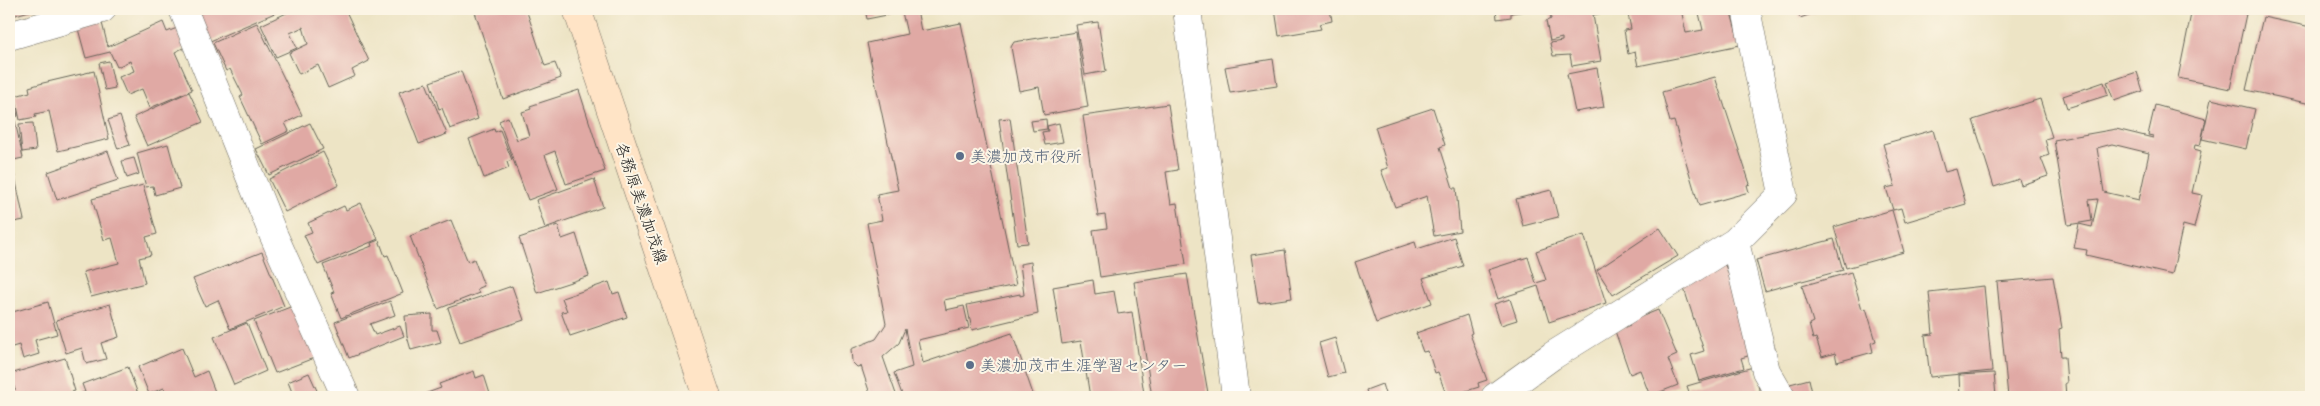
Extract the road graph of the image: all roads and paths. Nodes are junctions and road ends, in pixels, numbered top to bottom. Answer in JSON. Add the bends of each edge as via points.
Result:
{"nodes":[{"id":1,"x":102,"y":9,"type":"edge"},
{"id":2,"x":183,"y":9,"type":"edge"},
{"id":3,"x":577,"y":9,"type":"edge"},
{"id":4,"x":1187,"y":9,"type":"edge"},
{"id":5,"x":1746,"y":9,"type":"edge"},
{"id":6,"x":9,"y":36,"type":"edge"},
{"id":7,"x":1735,"y":242,"type":"junction"},
{"id":8,"x":346,"y":397,"type":"edge"},
{"id":9,"x":708,"y":397,"type":"edge"},
{"id":10,"x":1236,"y":397,"type":"edge"},
{"id":11,"x":1495,"y":397,"type":"edge"},
{"id":12,"x":1781,"y":397,"type":"edge"}],
"edges":[{"from":1,"to":6,"type":"street"},
{"from":2,"to":8,"type":"street","via":[[273,234]]},
{"from":3,"to":9,"type":"main road","name":"各務原美濃加茂線"},
{"from":4,"to":10,"type":"street"},
{"from":5,"to":7,"type":"street","via":[[1783,194]]},
{"from":7,"to":11,"type":"street","via":[[1552,356]]},
{"from":7,"to":12,"type":"street","via":[[1766,371]]}]}
